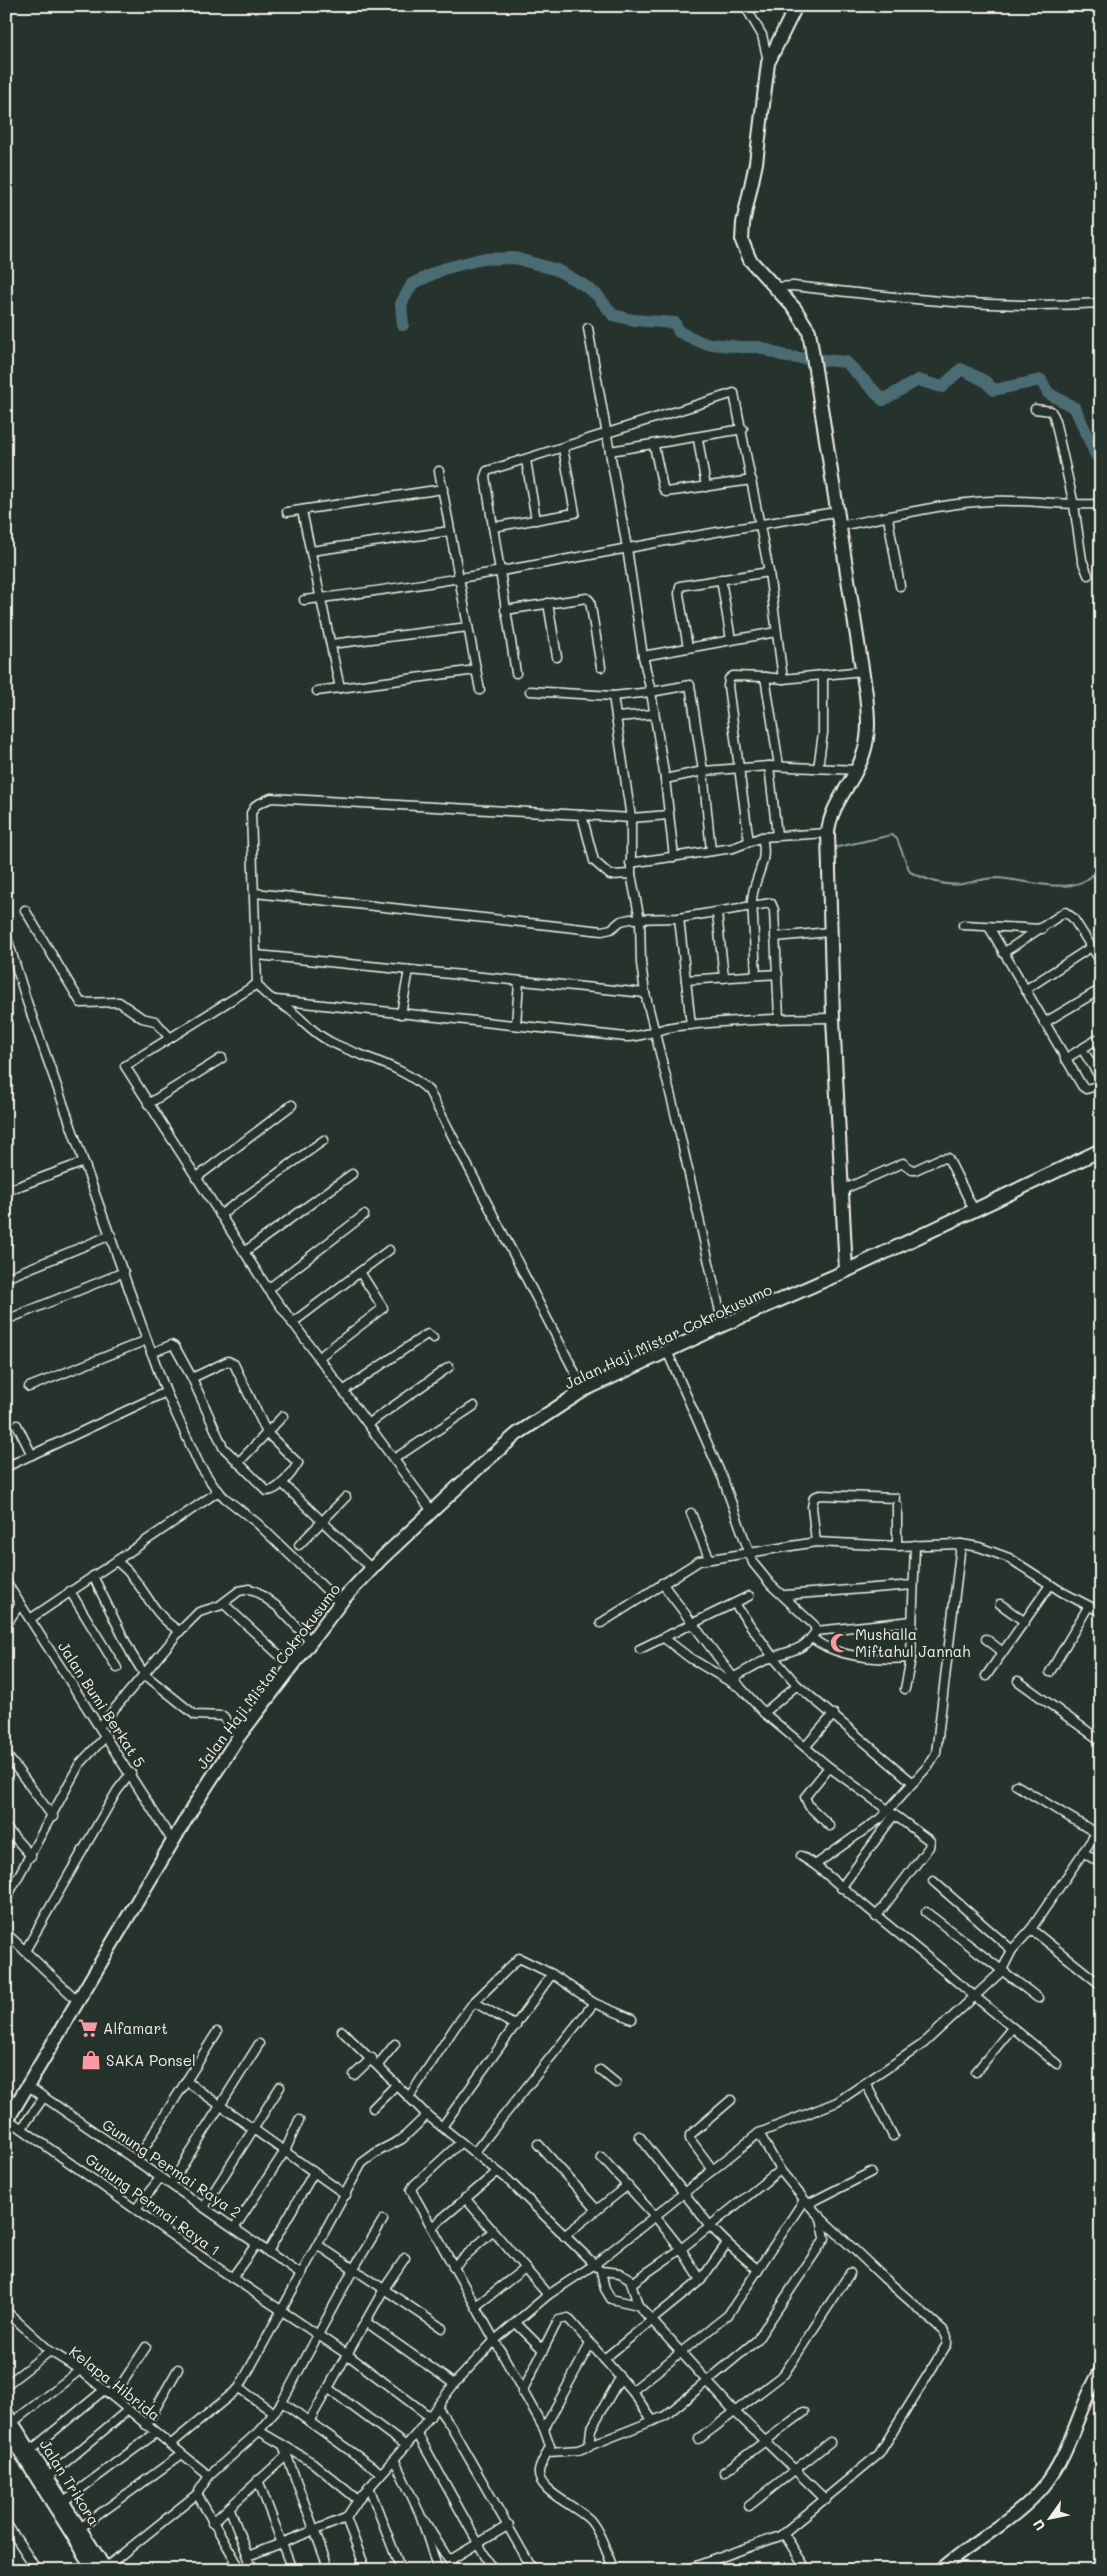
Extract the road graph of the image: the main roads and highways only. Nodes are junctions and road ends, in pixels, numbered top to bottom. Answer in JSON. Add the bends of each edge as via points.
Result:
{"nodes":[{"id":1,"x":796,"y":6,"type":"edge"},
{"id":2,"x":1101,"y":1150,"type":"edge"},
{"id":3,"x":846,"y":1271,"type":"junction"},
{"id":4,"x":7,"y":2120,"type":"edge"},
{"id":5,"x":8,"y":2421,"type":"edge"},
{"id":6,"x":102,"y":2569,"type":"edge"}],
"edges":[{"from":1,"to":3,"type":"main road","via":[[768,63],[756,163],[742,241],[750,260],[794,309],[809,331],[863,671],[868,730],[864,754],[831,815],[828,833],[829,932]]},
{"from":2,"to":3,"type":"main road","name":"Jalan Haji Mistar Cokrokusumo"},
{"from":3,"to":4,"type":"main road","name":"Jalan Haji Mistar Cokrokusumo","via":[[584,1390],[517,1434],[372,1569],[340,1603],[239,1736]]},
{"from":5,"to":6,"type":"main road","name":"Jalan Trikora"},
{"from":5,"to":6,"type":"main road","name":"Jalan Trikora","via":[[64,2501]]}]}
